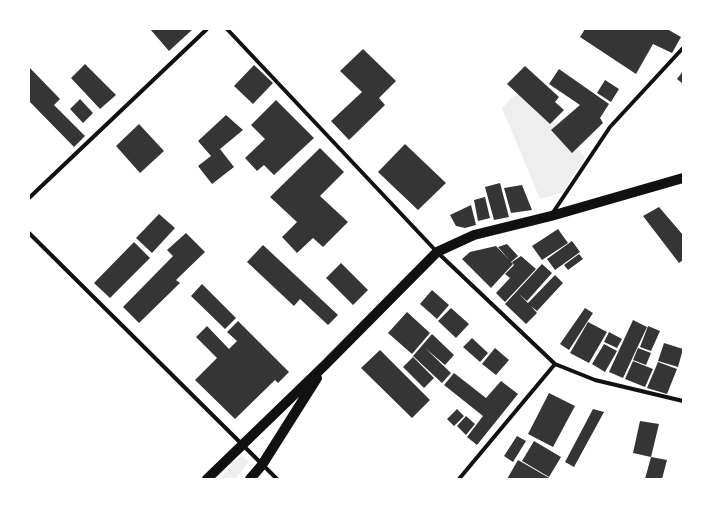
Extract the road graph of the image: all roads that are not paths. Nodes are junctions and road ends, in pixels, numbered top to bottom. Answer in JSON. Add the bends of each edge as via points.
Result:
{"nodes":[{"id":1,"x":207,"y":29,"type":"edge"},
{"id":2,"x":227,"y":29,"type":"edge"},
{"id":3,"x":683,"y":48,"type":"edge"},
{"id":4,"x":683,"y":178,"type":"edge"},
{"id":5,"x":29,"y":198,"type":"edge"},
{"id":6,"x":551,"y":216,"type":"junction"},
{"id":7,"x":29,"y":233,"type":"edge"},
{"id":8,"x":437,"y":252,"type":"junction"},
{"id":9,"x":555,"y":364,"type":"junction"},
{"id":10,"x":325,"y":365,"type":"junction"},
{"id":11,"x":683,"y":401,"type":"edge"},
{"id":12,"x":243,"y":444,"type":"junction"},
{"id":13,"x":262,"y":465,"type":"junction"},
{"id":14,"x":207,"y":479,"type":"edge"},
{"id":15,"x":250,"y":479,"type":"edge"},
{"id":16,"x":277,"y":479,"type":"edge"},
{"id":17,"x":459,"y":479,"type":"edge"}],
"edges":[{"from":1,"to":5,"type":"street"},
{"from":2,"to":8,"type":"street"},
{"from":3,"to":6,"type":"street","via":[[610,127]]},
{"from":4,"to":6,"type":"main road"},
{"from":6,"to":8,"type":"main road","via":[[474,235]]},
{"from":7,"to":12,"type":"street"},
{"from":8,"to":9,"type":"street"},
{"from":8,"to":10,"type":"main road"},
{"from":9,"to":11,"type":"street","via":[[595,380]]},
{"from":9,"to":17,"type":"street"},
{"from":10,"to":12,"type":"main road"},
{"from":10,"to":13,"type":"main road"},
{"from":12,"to":13,"type":"street"},
{"from":12,"to":14,"type":"main road"},
{"from":13,"to":15,"type":"main road"},
{"from":13,"to":16,"type":"street"}]}
